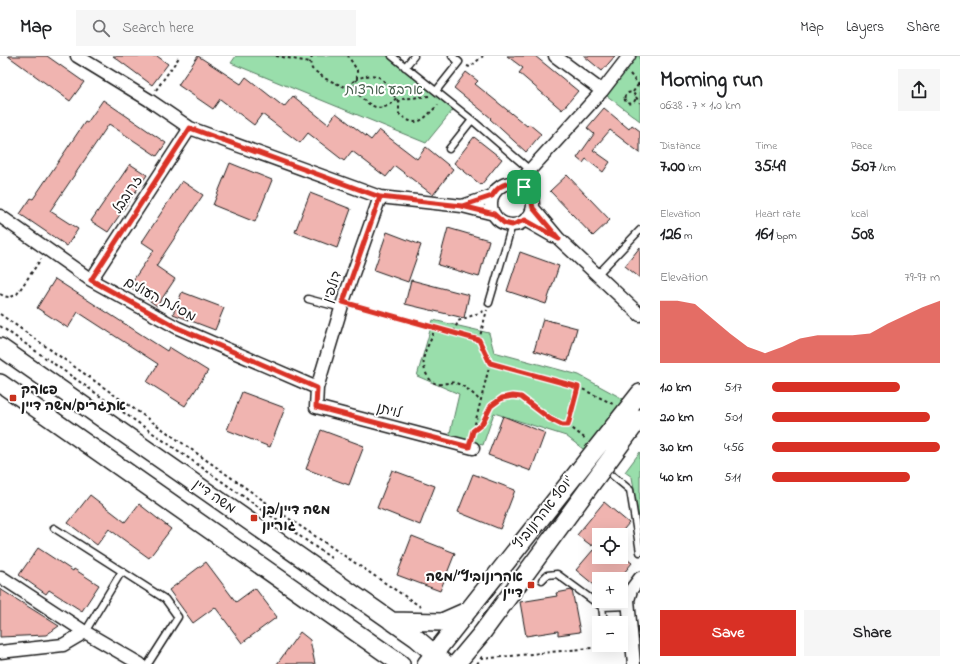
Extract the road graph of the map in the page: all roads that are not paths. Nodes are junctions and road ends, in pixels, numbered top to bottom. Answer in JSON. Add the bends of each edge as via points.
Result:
{"nodes":[{"id":1,"x":77,"y":56,"type":"edge"},
{"id":2,"x":392,"y":56,"type":"edge"},
{"id":3,"x":414,"y":56,"type":"edge"},
{"id":4,"x":452,"y":56,"type":"edge"},
{"id":5,"x":555,"y":56,"type":"edge"},
{"id":6,"x":626,"y":61,"type":"edge"},
{"id":7,"x":405,"y":67,"type":"junction"},
{"id":8,"x":602,"y":92,"type":"junction"},
{"id":9,"x":440,"y":95,"type":"junction"},
{"id":10,"x":472,"y":120,"type":"junction"},
{"id":11,"x":190,"y":128,"type":"junction"},
{"id":12,"x":449,"y":149,"type":"dead end"},
{"id":13,"x":530,"y":170,"type":"junction"},
{"id":14,"x":524,"y":187,"type":"junction"},
{"id":15,"x":492,"y":196,"type":"junction"},
{"id":16,"x":380,"y":197,"type":"junction"},
{"id":17,"x":462,"y":206,"type":"junction"},
{"id":18,"x":533,"y":208,"type":"junction"},
{"id":19,"x":494,"y":214,"type":"junction"},
{"id":20,"x":0,"y":216,"type":"edge"},
{"id":21,"x":525,"y":220,"type":"junction"},
{"id":22,"x":512,"y":225,"type":"junction"},
{"id":23,"x":640,"y":230,"type":"edge"},
{"id":24,"x":559,"y":239,"type":"junction"},
{"id":25,"x":597,"y":275,"type":"junction"},
{"id":26,"x":91,"y":280,"type":"junction"},
{"id":27,"x":308,"y":299,"type":"dead end"},
{"id":28,"x":489,"y":303,"type":"dead end"},
{"id":29,"x":343,"y":305,"type":"junction"},
{"id":30,"x":640,"y":315,"type":"edge"},
{"id":31,"x":0,"y":347,"type":"edge"},
{"id":32,"x":0,"y":383,"type":"edge"},
{"id":33,"x":317,"y":388,"type":"junction"},
{"id":34,"x":640,"y":393,"type":"edge"},
{"id":35,"x":633,"y":415,"type":"edge"},
{"id":36,"x":471,"y":448,"type":"road end"},
{"id":37,"x":614,"y":476,"type":"dead end"},
{"id":38,"x":54,"y":528,"type":"dead end"},
{"id":39,"x":640,"y":552,"type":"edge"},
{"id":40,"x":122,"y":571,"type":"junction"},
{"id":41,"x":1,"y":577,"type":"edge"},
{"id":42,"x":640,"y":578,"type":"edge"},
{"id":43,"x":542,"y":580,"type":"dead end"},
{"id":44,"x":592,"y":600,"type":"edge"},
{"id":45,"x":629,"y":606,"type":"joint"},
{"id":46,"x":471,"y":609,"type":"junction"},
{"id":47,"x":391,"y":621,"type":"junction"},
{"id":48,"x":86,"y":632,"type":"junction"},
{"id":49,"x":375,"y":644,"type":"junction"},
{"id":50,"x":0,"y":652,"type":"edge"},
{"id":51,"x":435,"y":660,"type":"edge"},
{"id":52,"x":140,"y":664,"type":"edge"},
{"id":53,"x":148,"y":664,"type":"edge"},
{"id":54,"x":388,"y":664,"type":"edge"},
{"id":55,"x":401,"y":664,"type":"edge"},
{"id":56,"x":456,"y":664,"type":"edge"},
{"id":57,"x":634,"y":664,"type":"edge"}],
"edges":[{"from":1,"to":11,"type":"street"},
{"from":2,"to":7,"type":"lane"},
{"from":3,"to":7,"type":"lane"},
{"from":4,"to":9,"type":"lane","via":[[459,62]]},
{"from":5,"to":8,"type":"street"},
{"from":6,"to":8,"type":"street"},
{"from":7,"to":9,"type":"lane"},
{"from":8,"to":13,"type":"street"},
{"from":9,"to":10,"type":"lane"},
{"from":10,"to":12,"type":"lane"},
{"from":10,"to":13,"type":"lane"},
{"from":11,"to":16,"type":"street"},
{"from":11,"to":26,"type":"street","name":"זרובבל"},
{"from":13,"to":14,"type":"street","via":[[526,175]]},
{"from":14,"to":15,"type":"street","via":[[510,183],[496,190]]},
{"from":14,"to":18,"type":"street","via":[[530,194]]},
{"from":15,"to":17,"type":"street"},
{"from":15,"to":19,"type":"street"},
{"from":16,"to":17,"type":"street"},
{"from":16,"to":29,"type":"street","name":"דולפין"},
{"from":17,"to":19,"type":"street"},
{"from":18,"to":21,"type":"street"},
{"from":18,"to":24,"type":"street"},
{"from":19,"to":22,"type":"street","via":[[504,223]]},
{"from":20,"to":26,"type":"street","name":"מסילת העולים"},
{"from":21,"to":22,"type":"street"},
{"from":21,"to":24,"type":"street"},
{"from":22,"to":28,"type":"lane"},
{"from":23,"to":25,"type":"lane"},
{"from":24,"to":25,"type":"street"},
{"from":25,"to":30,"type":"street"},
{"from":26,"to":33,"type":"street","name":"מסילת העולים","via":[[178,328]]},
{"from":27,"to":29,"type":"lane"},
{"from":29,"to":33,"type":"street","name":"דולפין"},
{"from":31,"to":47,"type":"main road","name":"משה דיין"},
{"from":32,"to":49,"type":"main road","name":"משה דיין"},
{"from":33,"to":36,"type":"street","name":"לויתן","via":[[316,407]]},
{"from":34,"to":35,"type":"main road","name":"יוסף אהרונוביץ'"},
{"from":35,"to":46,"type":"main road","name":"יוסף אהרונוביץ'","via":[[596,447]]},
{"from":35,"to":56,"type":"main road","name":"יוסף אהרונוביץ'","via":[[482,633]]},
{"from":37,"to":39,"type":"lane","via":[[630,490]]},
{"from":38,"to":40,"type":"lane"},
{"from":40,"to":48,"type":"lane"},
{"from":40,"to":53,"type":"lane","via":[[165,599],[178,617]]},
{"from":41,"to":48,"type":"street"},
{"from":42,"to":45,"type":"street","via":[[630,592]]},
{"from":43,"to":44,"type":"lane","via":[[547,575],[557,574]]},
{"from":45,"to":57,"type":"street"},
{"from":46,"to":47,"type":"main road","via":[[442,622]]},
{"from":46,"to":51,"type":"main road","name":"יוסף אהרונוביץ'"},
{"from":47,"to":51,"type":"main road","name":"משה דיין"},
{"from":48,"to":50,"type":"street","via":[[64,645]]},
{"from":48,"to":52,"type":"street"},
{"from":49,"to":54,"type":"main road"},
{"from":49,"to":55,"type":"main road","name":"משה דיין"}]}
